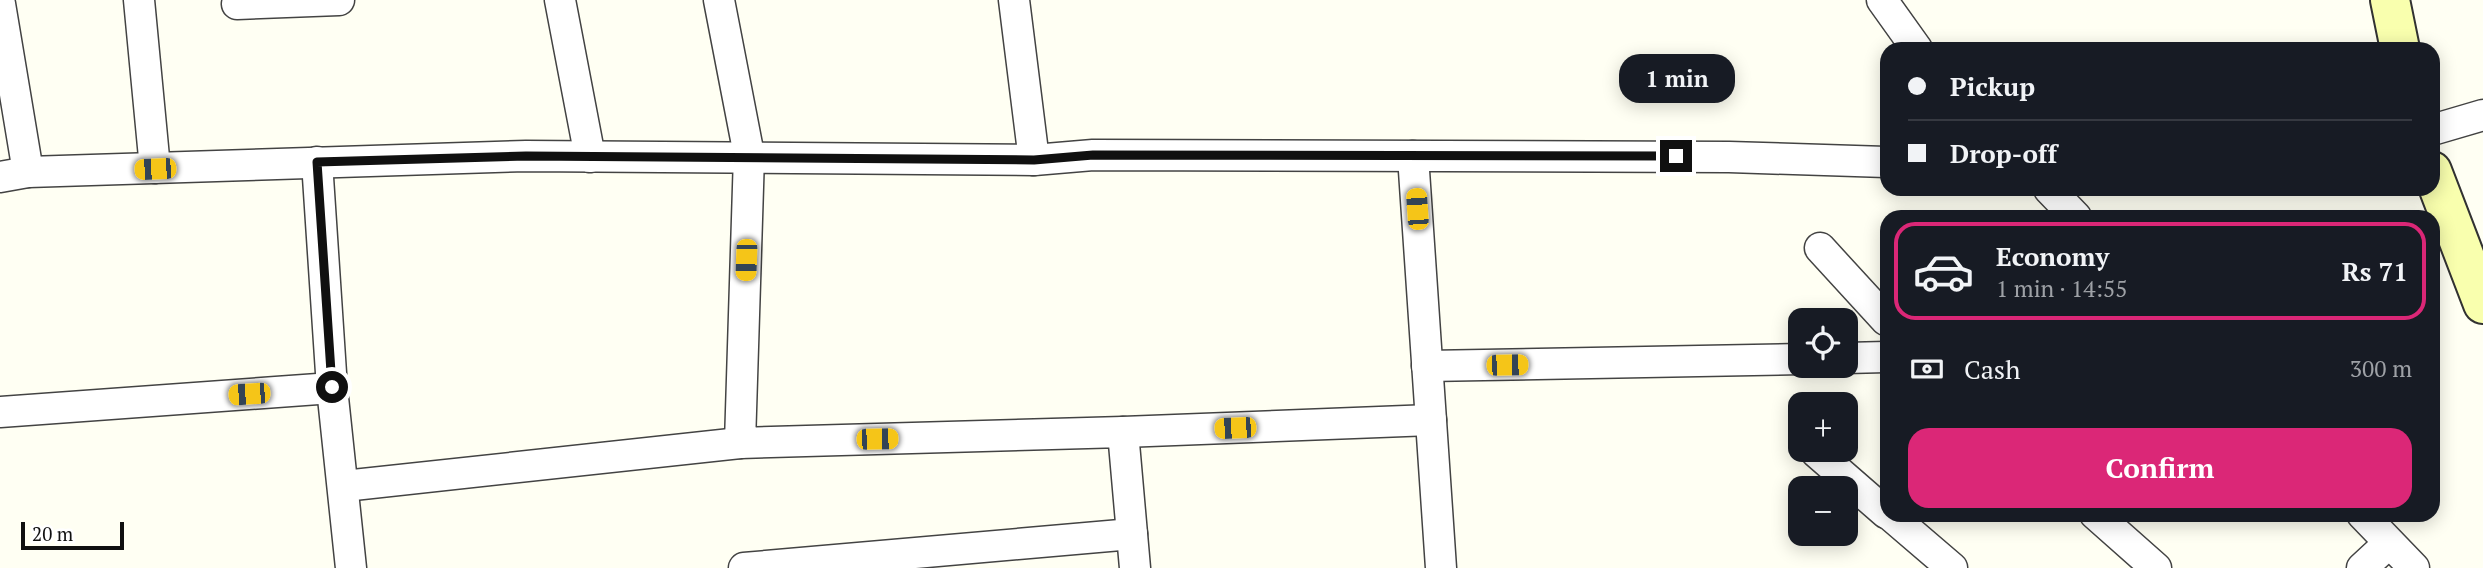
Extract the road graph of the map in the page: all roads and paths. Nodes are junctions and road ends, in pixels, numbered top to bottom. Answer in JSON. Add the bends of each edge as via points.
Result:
{"nodes":[{"id":1,"x":139,"y":0,"type":"edge"},
{"id":2,"x":339,"y":0,"type":"edge"},
{"id":3,"x":560,"y":0,"type":"edge"},
{"id":4,"x":719,"y":0,"type":"edge"},
{"id":5,"x":1014,"y":0,"type":"edge"},
{"id":6,"x":1882,"y":0,"type":"edge"},
{"id":7,"x":2390,"y":0,"type":"edge"},
{"id":8,"x":0,"y":4,"type":"edge"},
{"id":9,"x":237,"y":4,"type":"dead end"},
{"id":10,"x":1912,"y":42,"type":"edge"},
{"id":11,"x":2399,"y":42,"type":"edge"},
{"id":12,"x":2483,"y":115,"type":"edge"},
{"id":13,"x":2440,"y":128,"type":"edge"},
{"id":14,"x":749,"y":155,"type":"junction"},
{"id":15,"x":1413,"y":156,"type":"junction"},
{"id":16,"x":590,"y":157,"type":"junction"},
{"id":17,"x":1034,"y":160,"type":"junction"},
{"id":18,"x":317,"y":162,"type":"junction"},
{"id":19,"x":1880,"y":162,"type":"edge"},
{"id":20,"x":155,"y":169,"type":"junction"},
{"id":21,"x":14,"y":175,"type":"edge"},
{"id":22,"x":2440,"y":192,"type":"edge"},
{"id":23,"x":2056,"y":196,"type":"edge"},
{"id":24,"x":2069,"y":210,"type":"edge"},
{"id":25,"x":1820,"y":248,"type":"dead end"},
{"id":26,"x":2483,"y":304,"type":"edge"},
{"id":27,"x":1880,"y":313,"type":"edge"},
{"id":28,"x":1880,"y":357,"type":"edge"},
{"id":29,"x":1858,"y":358,"type":"edge"},
{"id":30,"x":1788,"y":359,"type":"edge"},
{"id":31,"x":1427,"y":366,"type":"junction"},
{"id":32,"x":332,"y":387,"type":"junction"},
{"id":33,"x":0,"y":412,"type":"edge"},
{"id":34,"x":1431,"y":420,"type":"junction"},
{"id":35,"x":1123,"y":432,"type":"junction"},
{"id":36,"x":740,"y":443,"type":"junction"},
{"id":37,"x":1827,"y":462,"type":"edge"},
{"id":38,"x":344,"y":486,"type":"junction"},
{"id":39,"x":1880,"y":507,"type":"edge"},
{"id":40,"x":1897,"y":522,"type":"edge"},
{"id":41,"x":2102,"y":522,"type":"edge"},
{"id":42,"x":2369,"y":522,"type":"edge"},
{"id":43,"x":1132,"y":534,"type":"junction"},
{"id":44,"x":2389,"y":543,"type":"junction"},
{"id":45,"x":2135,"y":562,"type":"edge"},
{"id":46,"x":351,"y":568,"type":"edge"},
{"id":47,"x":744,"y":568,"type":"edge"},
{"id":48,"x":1135,"y":568,"type":"edge"},
{"id":49,"x":1441,"y":568,"type":"edge"},
{"id":50,"x":1952,"y":568,"type":"edge"},
{"id":51,"x":2362,"y":568,"type":"edge"},
{"id":52,"x":2414,"y":568,"type":"edge"}],
"edges":[{"from":1,"to":20,"type":"street"},
{"from":2,"to":9,"type":"street"},
{"from":3,"to":16,"type":"street"},
{"from":4,"to":14,"type":"street"},
{"from":5,"to":17,"type":"street"},
{"from":6,"to":10,"type":"street"},
{"from":7,"to":11,"type":"main road"},
{"from":8,"to":21,"type":"street"},
{"from":12,"to":13,"type":"street"},
{"from":14,"to":16,"type":"street"},
{"from":14,"to":17,"type":"street"},
{"from":14,"to":36,"type":"street"},
{"from":15,"to":17,"type":"street","via":[[1093,155]]},
{"from":15,"to":19,"type":"street"},
{"from":15,"to":31,"type":"street"},
{"from":16,"to":18,"type":"street"},
{"from":18,"to":20,"type":"street"},
{"from":18,"to":32,"type":"street"},
{"from":20,"to":21,"type":"street"},
{"from":22,"to":26,"type":"main road"},
{"from":23,"to":24,"type":"street"},
{"from":25,"to":27,"type":"street"},
{"from":28,"to":29,"type":"street"},
{"from":30,"to":31,"type":"street"},
{"from":31,"to":34,"type":"street"},
{"from":32,"to":33,"type":"street"},
{"from":32,"to":38,"type":"street"},
{"from":34,"to":35,"type":"street"},
{"from":34,"to":49,"type":"street"},
{"from":35,"to":36,"type":"street"},
{"from":35,"to":43,"type":"street"},
{"from":36,"to":38,"type":"street"},
{"from":37,"to":39,"type":"street"},
{"from":38,"to":46,"type":"street"},
{"from":40,"to":50,"type":"street"},
{"from":41,"to":45,"type":"street"},
{"from":42,"to":44,"type":"street"},
{"from":43,"to":47,"type":"street"},
{"from":43,"to":48,"type":"street"},
{"from":44,"to":51,"type":"street"},
{"from":44,"to":52,"type":"street"}]}
